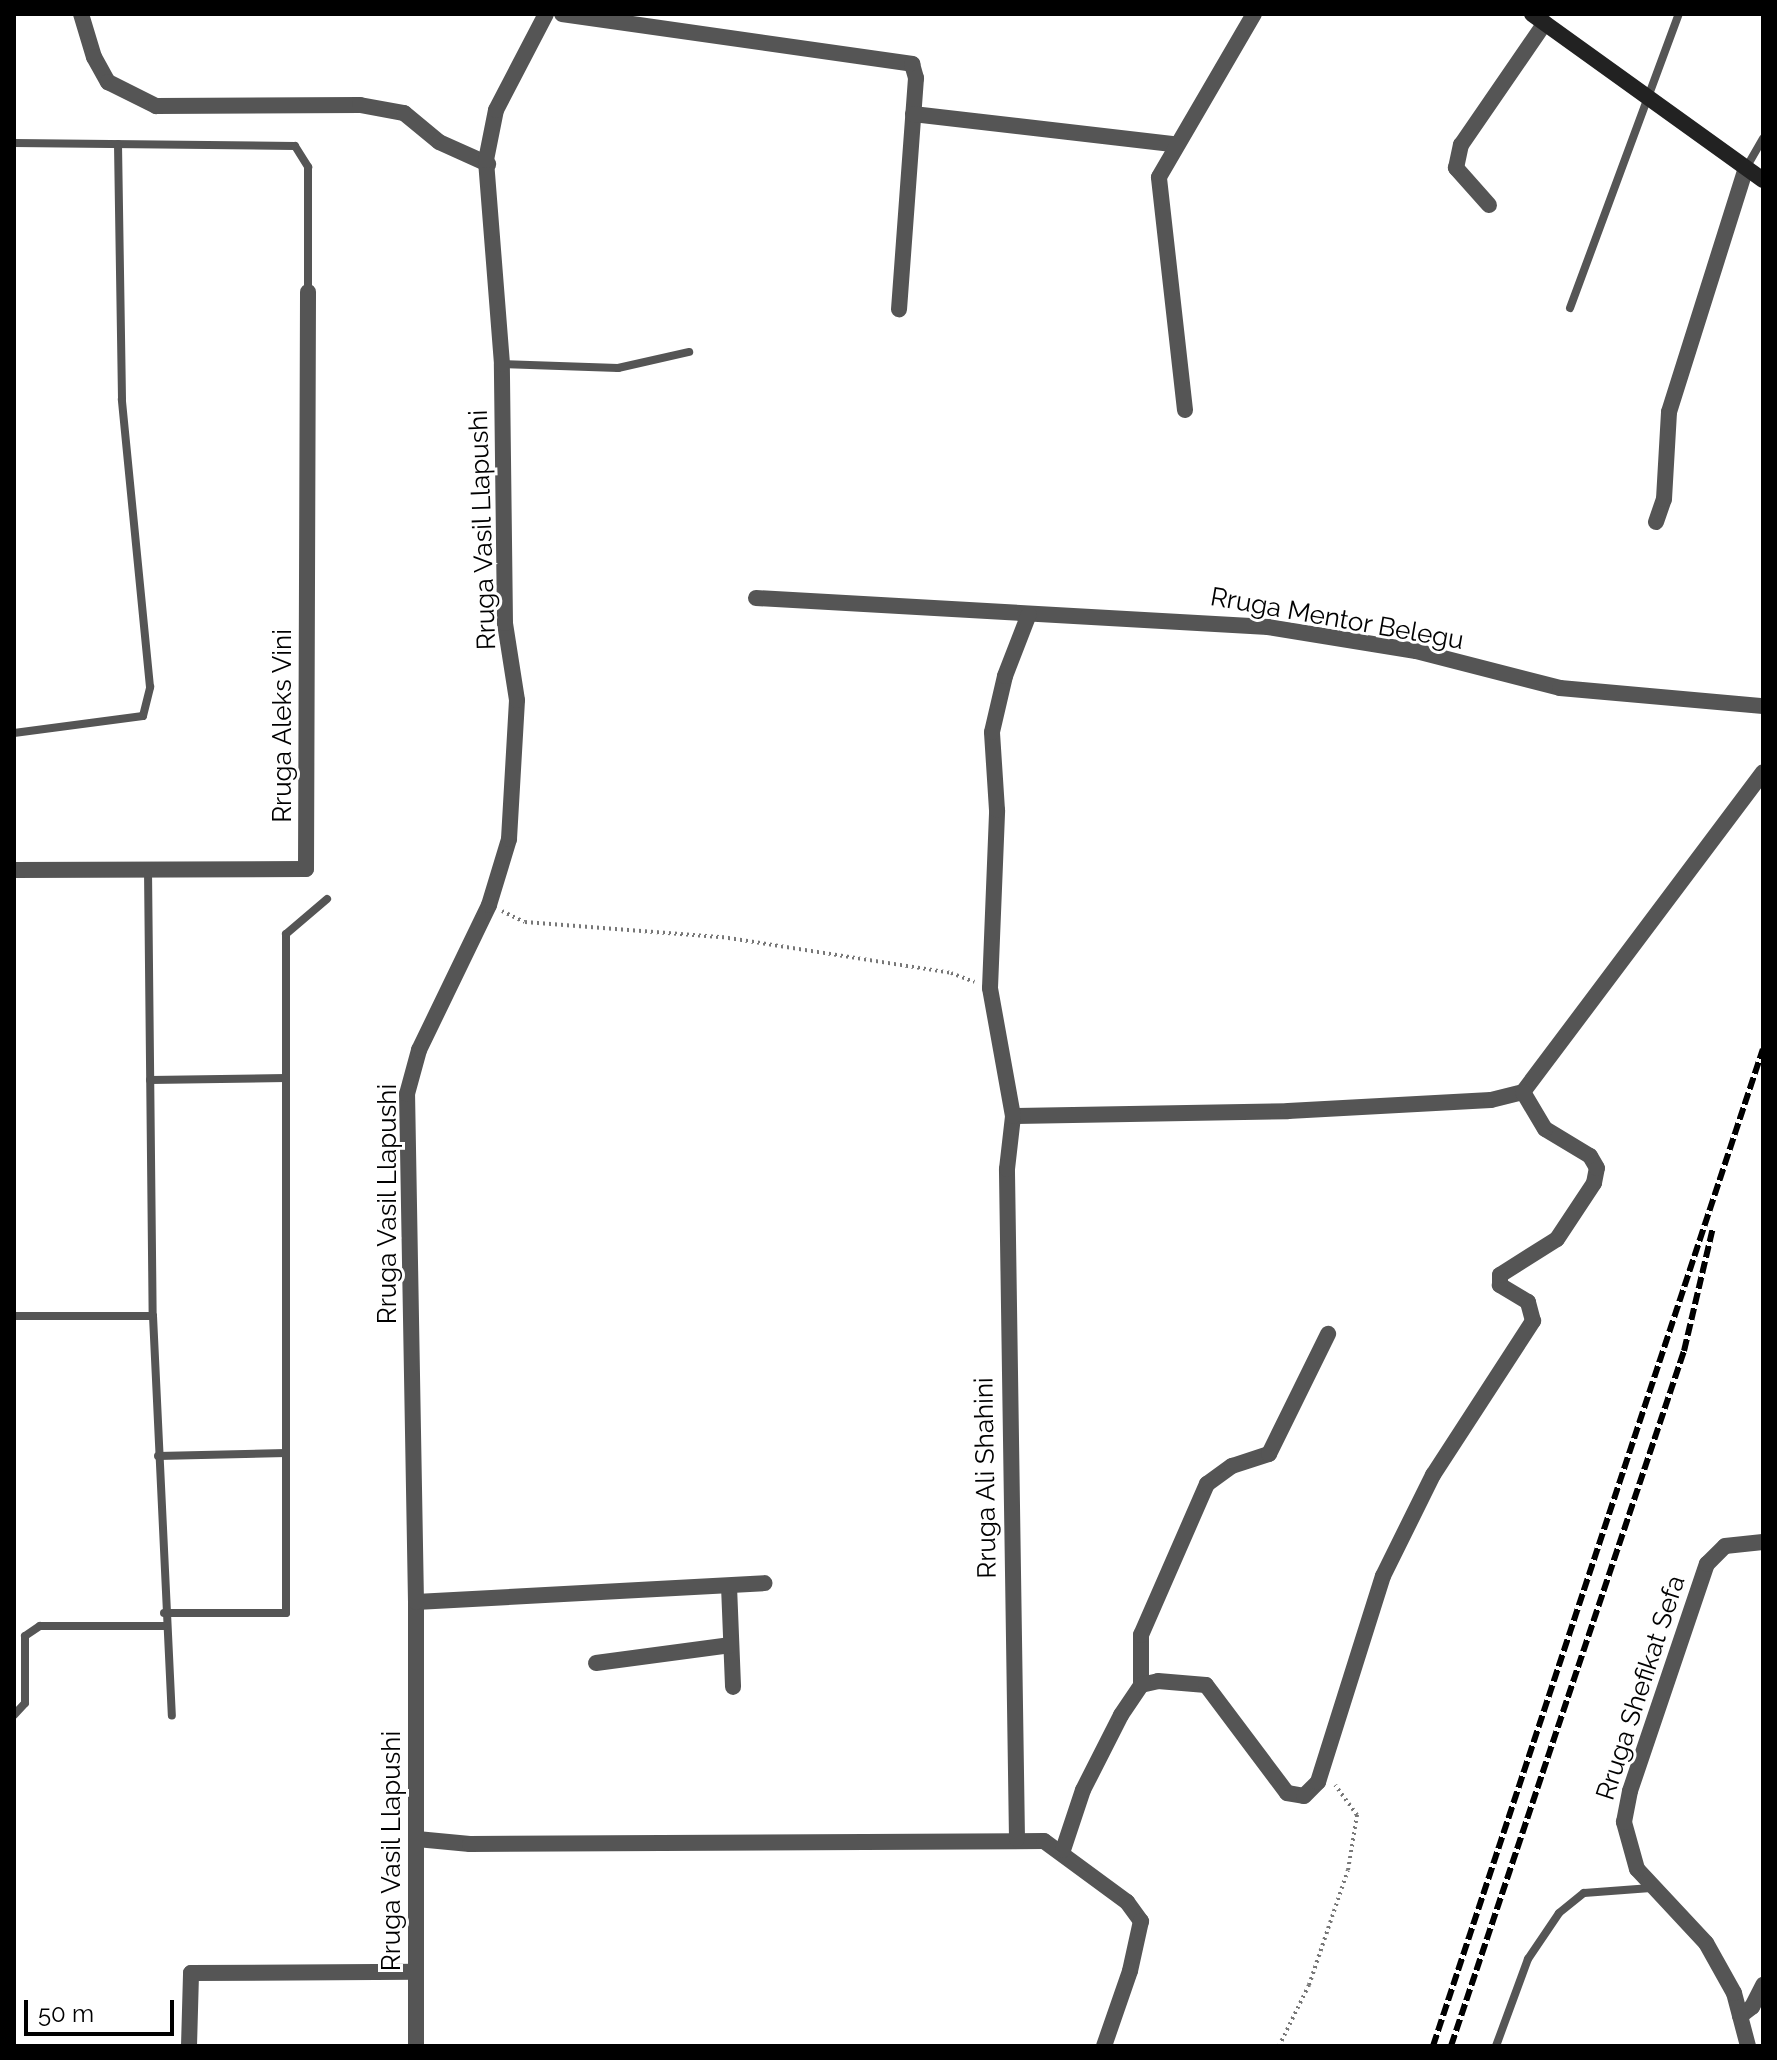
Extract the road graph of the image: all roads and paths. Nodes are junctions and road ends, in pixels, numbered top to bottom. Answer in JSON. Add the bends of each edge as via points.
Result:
{"nodes":[{"id":1,"x":81,"y":14,"type":"edge"},
{"id":2,"x":546,"y":14,"type":"edge"},
{"id":3,"x":562,"y":14,"type":"edge"},
{"id":4,"x":1254,"y":14,"type":"edge"},
{"id":5,"x":1679,"y":14,"type":"edge"},
{"id":6,"x":1538,"y":19,"type":"edge"},
{"id":7,"x":1644,"y":96,"type":"junction"},
{"id":8,"x":913,"y":114,"type":"junction"},
{"id":9,"x":1763,"y":138,"type":"edge"},
{"id":10,"x":14,"y":143,"type":"edge"},
{"id":11,"x":118,"y":144,"type":"junction"},
{"id":12,"x":1174,"y":144,"type":"junction"},
{"id":13,"x":488,"y":164,"type":"junction"},
{"id":14,"x":1746,"y":168,"type":"junction"},
{"id":15,"x":1763,"y":180,"type":"edge"},
{"id":16,"x":1489,"y":205,"type":"dead end"},
{"id":17,"x":308,"y":292,"type":"joint"},
{"id":18,"x":1570,"y":308,"type":"dead end"},
{"id":19,"x":899,"y":309,"type":"dead end"},
{"id":20,"x":689,"y":352,"type":"dead end"},
{"id":21,"x":502,"y":364,"type":"junction"},
{"id":22,"x":1185,"y":410,"type":"dead end"},
{"id":23,"x":1656,"y":522,"type":"dead end"},
{"id":24,"x":756,"y":598,"type":"dead end"},
{"id":25,"x":1029,"y":614,"type":"junction"},
{"id":26,"x":1763,"y":706,"type":"edge"},
{"id":27,"x":14,"y":733,"type":"edge"},
{"id":28,"x":1763,"y":772,"type":"edge"},
{"id":29,"x":148,"y":869,"type":"junction"},
{"id":30,"x":14,"y":870,"type":"edge"},
{"id":31,"x":327,"y":899,"type":"dead end"},
{"id":32,"x":489,"y":905,"type":"junction"},
{"id":33,"x":990,"y":988,"type":"junction"},
{"id":34,"x":286,"y":1078,"type":"junction"},
{"id":35,"x":150,"y":1080,"type":"junction"},
{"id":36,"x":1523,"y":1092,"type":"junction"},
{"id":37,"x":1013,"y":1116,"type":"junction"},
{"id":38,"x":14,"y":1316,"type":"edge"},
{"id":39,"x":153,"y":1316,"type":"junction"},
{"id":40,"x":1328,"y":1334,"type":"dead end"},
{"id":41,"x":286,"y":1453,"type":"junction"},
{"id":42,"x":158,"y":1456,"type":"junction"},
{"id":43,"x":1763,"y":1542,"type":"edge"},
{"id":44,"x":764,"y":1583,"type":"dead end"},
{"id":45,"x":729,"y":1586,"type":"junction"},
{"id":46,"x":416,"y":1602,"type":"junction"},
{"id":47,"x":164,"y":1613,"type":"junction"},
{"id":48,"x":164,"y":1626,"type":"junction"},
{"id":49,"x":731,"y":1645,"type":"junction"},
{"id":50,"x":596,"y":1663,"type":"dead end"},
{"id":51,"x":1141,"y":1685,"type":"junction"},
{"id":52,"x":733,"y":1687,"type":"dead end"},
{"id":53,"x":14,"y":1715,"type":"edge"},
{"id":54,"x":172,"y":1716,"type":"dead end"},
{"id":55,"x":1323,"y":1771,"type":"junction"},
{"id":56,"x":417,"y":1839,"type":"junction"},
{"id":57,"x":1017,"y":1839,"type":"junction"},
{"id":58,"x":1063,"y":1850,"type":"junction"},
{"id":59,"x":1651,"y":1888,"type":"junction"},
{"id":60,"x":416,"y":1972,"type":"junction"},
{"id":61,"x":1763,"y":1985,"type":"edge"},
{"id":62,"x":1740,"y":2016,"type":"junction"},
{"id":63,"x":189,"y":2046,"type":"edge"},
{"id":64,"x":416,"y":2046,"type":"edge"},
{"id":65,"x":1104,"y":2046,"type":"edge"},
{"id":66,"x":1279,"y":2046,"type":"edge"},
{"id":67,"x":1496,"y":2046,"type":"edge"},
{"id":68,"x":1748,"y":2046,"type":"edge"}],
"edges":[{"from":1,"to":13,"type":"street","via":[[108,82],[156,106],[360,105],[389,110],[404,113],[439,142]]},
{"from":2,"to":13,"type":"street","name":"Rruga Vasil Llapushi","via":[[496,110]]},
{"from":3,"to":8,"type":"street","via":[[805,52],[906,61],[915,70]]},
{"from":4,"to":12,"type":"street"},
{"from":5,"to":7,"type":"lane"},
{"from":6,"to":7,"type":"street"},
{"from":6,"to":16,"type":"street","via":[[1461,145],[1456,168]]},
{"from":7,"to":14,"type":"street"},
{"from":7,"to":18,"type":"lane"},
{"from":8,"to":12,"type":"street"},
{"from":8,"to":19,"type":"street"},
{"from":9,"to":14,"type":"lane"},
{"from":10,"to":11,"type":"lane"},
{"from":11,"to":17,"type":"lane","via":[[295,146],[308,167]]},
{"from":11,"to":27,"type":"lane","via":[[122,399],[150,687],[143,716]]},
{"from":12,"to":22,"type":"street","via":[[1159,177]]},
{"from":13,"to":21,"type":"street","name":"Rruga Vasil Llapushi"},
{"from":14,"to":15,"type":"street"},
{"from":14,"to":23,"type":"street","via":[[1669,412],[1664,499]]},
{"from":17,"to":29,"type":"street","name":"Rruga Aleks Vini","via":[[306,869]]},
{"from":20,"to":21,"type":"lane","via":[[618,368]]},
{"from":21,"to":32,"type":"street","name":"Rruga Vasil Llapushi","via":[[505,623],[517,700],[509,839]]},
{"from":24,"to":25,"type":"street","name":"Rruga Mentor Belegu"},
{"from":25,"to":26,"type":"street","name":"Rruga Mentor Belegu","via":[[1268,627],[1416,651],[1560,688]]},
{"from":25,"to":33,"type":"street","name":"Rruga Ali Shahini","via":[[1005,676],[992,732],[997,810]]},
{"from":28,"to":36,"type":"street"},
{"from":29,"to":30,"type":"street","name":"Rruga Aleks Vini"},
{"from":29,"to":35,"type":"lane"},
{"from":31,"to":34,"type":"lane","via":[[286,934]]},
{"from":32,"to":33,"type":"path","via":[[525,922],[722,937],[951,973]]},
{"from":32,"to":46,"type":"street","name":"Rruga Vasil Llapushi","via":[[419,1050],[407,1094]]},
{"from":33,"to":37,"type":"street","name":"Rruga Ali Shahini"},
{"from":34,"to":35,"type":"lane"},
{"from":34,"to":41,"type":"lane"},
{"from":35,"to":39,"type":"lane"},
{"from":36,"to":37,"type":"street","via":[[1491,1100],[1288,1111]]},
{"from":36,"to":55,"type":"street","via":[[1545,1129],[1590,1156],[1597,1168],[1594,1183],[1557,1239],[1500,1275],[1500,1285],[1528,1302],[1533,1321],[1433,1475],[1383,1576]]},
{"from":37,"to":57,"type":"street","name":"Rruga Ali Shahini","via":[[1007,1184]]},
{"from":38,"to":39,"type":"lane"},
{"from":39,"to":42,"type":"lane"},
{"from":40,"to":51,"type":"street","via":[[1269,1454],[1232,1466],[1207,1484],[1141,1635]]},
{"from":41,"to":42,"type":"lane"},
{"from":41,"to":47,"type":"lane","via":[[286,1613]]},
{"from":42,"to":47,"type":"lane"},
{"from":43,"to":59,"type":"street","name":"Rruga Shefikat Sefa","via":[[1733,1543],[1712,1553],[1630,1791],[1625,1835],[1637,1869]]},
{"from":44,"to":45,"type":"street"},
{"from":45,"to":46,"type":"street"},
{"from":45,"to":49,"type":"street"},
{"from":46,"to":56,"type":"street","name":"Rruga Vasil Llapushi"},
{"from":47,"to":48,"type":"lane"},
{"from":48,"to":53,"type":"lane","via":[[40,1626],[25,1636],[25,1703]]},
{"from":48,"to":54,"type":"lane"},
{"from":49,"to":50,"type":"street"},
{"from":49,"to":52,"type":"street"},
{"from":51,"to":55,"type":"street","via":[[1206,1685],[1287,1793],[1311,1792]]},
{"from":51,"to":58,"type":"street","via":[[1083,1790]]},
{"from":55,"to":66,"type":"path","via":[[1357,1815],[1348,1870],[1309,1985]]},
{"from":56,"to":57,"type":"street","via":[[470,1844]]},
{"from":56,"to":60,"type":"street","name":"Rruga Vasil Llapushi"},
{"from":57,"to":58,"type":"street","via":[[1044,1841]]},
{"from":58,"to":65,"type":"street","via":[[1127,1902],[1141,1921],[1134,1959]]},
{"from":59,"to":62,"type":"street","name":"Rruga Shefikat Sefa","via":[[1706,1943],[1734,1993]]},
{"from":59,"to":67,"type":"lane","via":[[1584,1893],[1559,1913],[1528,1959]]},
{"from":60,"to":63,"type":"street","via":[[191,1973]]},
{"from":60,"to":64,"type":"street","name":"Rruga Vasil Llapushi"},
{"from":61,"to":62,"type":"street","via":[[1752,2007]]},
{"from":62,"to":68,"type":"street","name":"Rruga Shefikat Sefa"}]}
